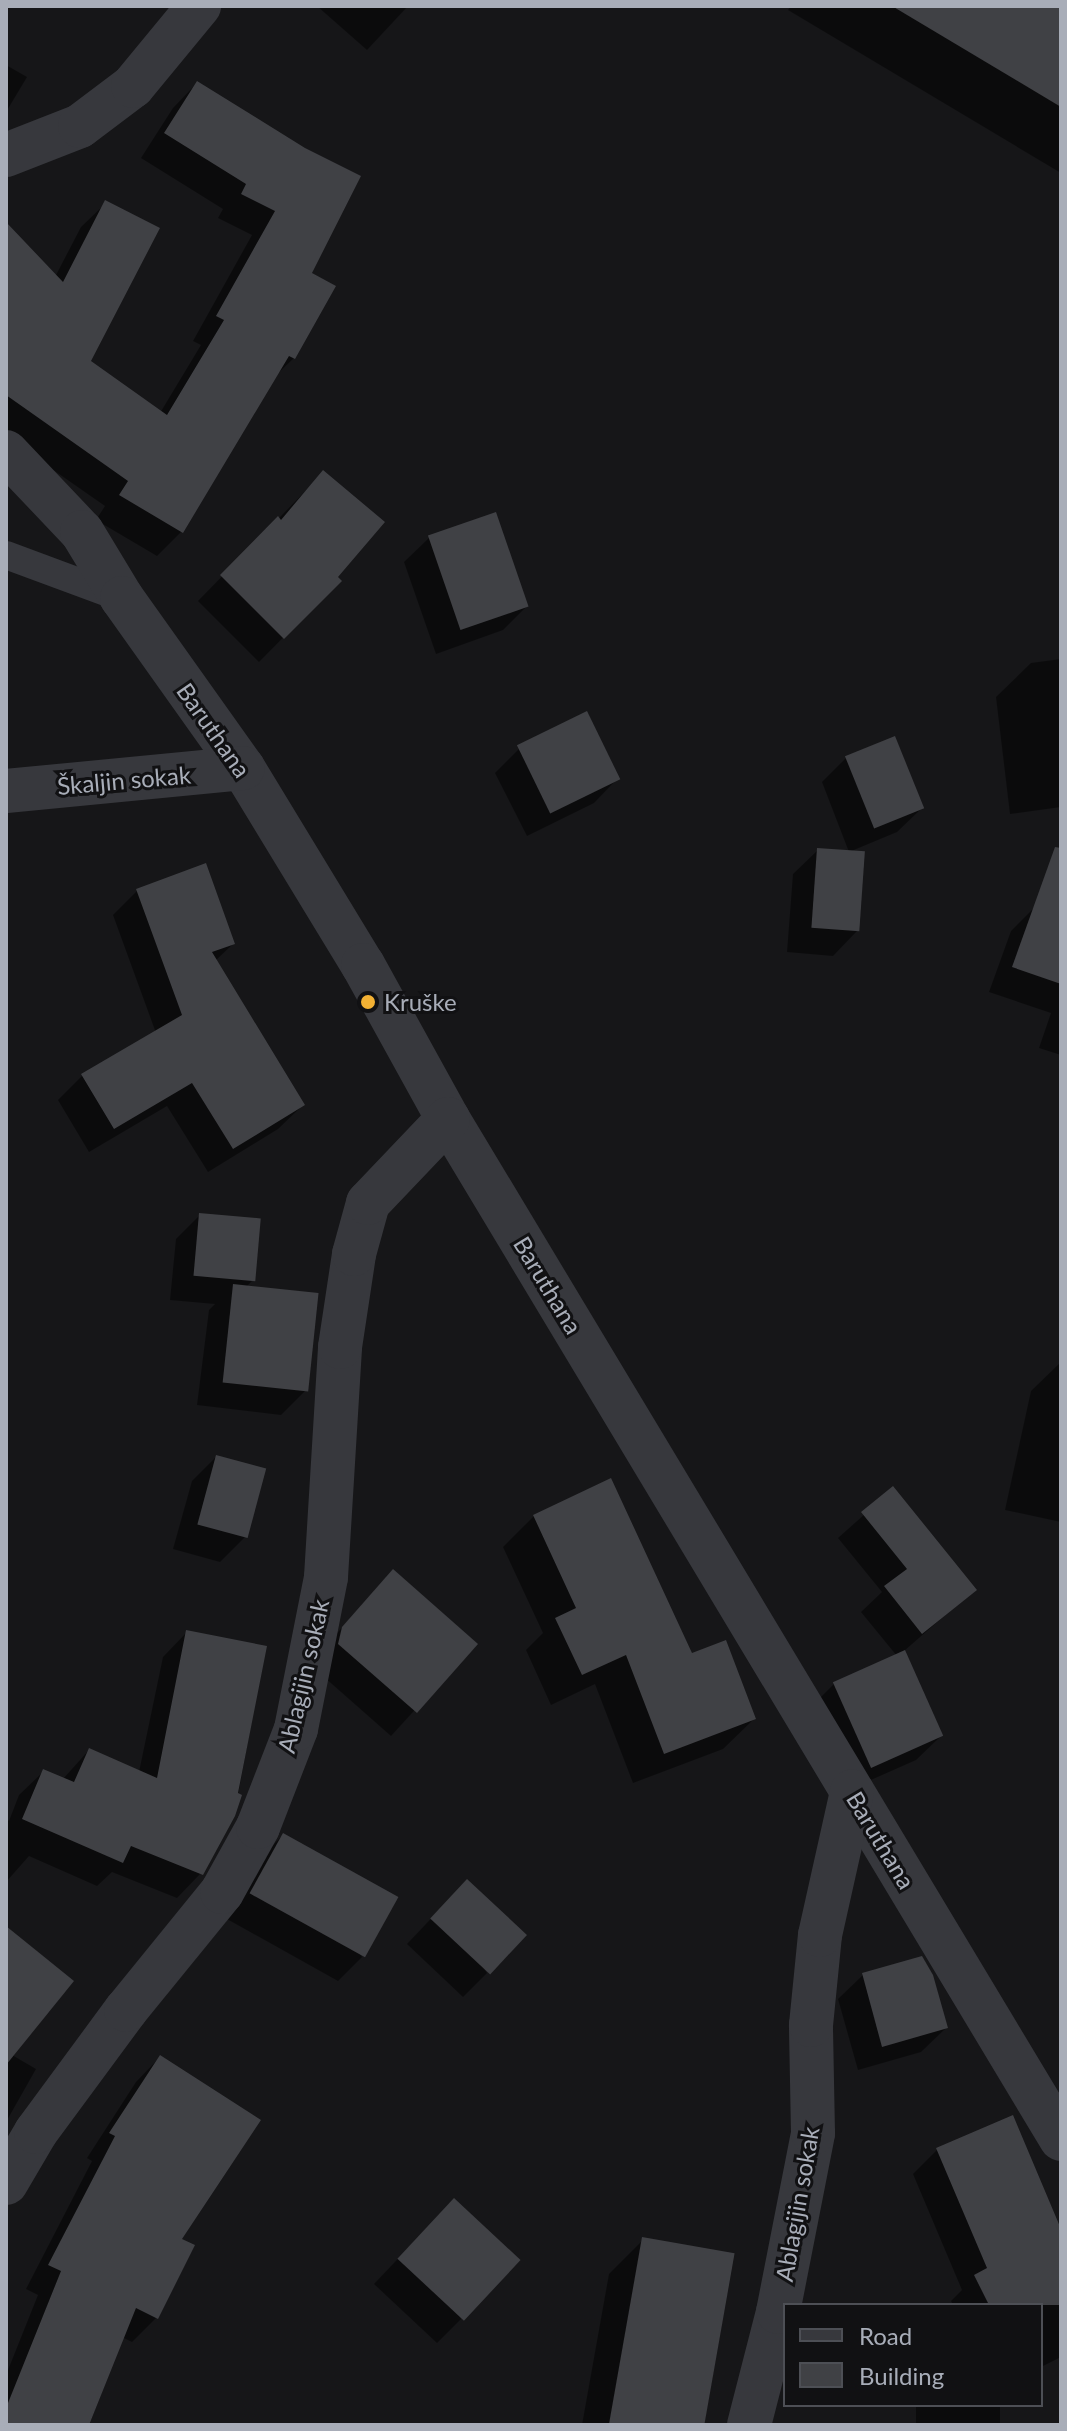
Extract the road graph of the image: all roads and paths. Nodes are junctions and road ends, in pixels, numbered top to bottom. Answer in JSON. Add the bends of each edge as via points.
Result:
{"nodes":[{"id":1,"x":199,"y":6,"type":"edge"},
{"id":2,"x":6,"y":155,"type":"edge"},
{"id":3,"x":6,"y":452,"type":"edge"},
{"id":4,"x":6,"y":555,"type":"edge"},
{"id":5,"x":122,"y":598,"type":"junction"},
{"id":6,"x":243,"y":768,"type":"junction"},
{"id":7,"x":6,"y":791,"type":"edge"},
{"id":8,"x":448,"y":1119,"type":"junction"},
{"id":9,"x":852,"y":1792,"type":"junction"},
{"id":10,"x":1061,"y":2139,"type":"edge"},
{"id":11,"x":6,"y":2183,"type":"edge"},
{"id":12,"x":749,"y":2425,"type":"edge"}],
"edges":[{"from":1,"to":2,"type":"street","via":[[133,86],[80,126]]},
{"from":3,"to":5,"type":"street","name":"Baruthana","via":[[82,532]]},
{"from":4,"to":5,"type":"lane"},
{"from":5,"to":6,"type":"street","name":"Baruthana"},
{"from":6,"to":7,"type":"street","name":"Škaljin sokak"},
{"from":6,"to":8,"type":"street","name":"Baruthana","via":[[363,965]]},
{"from":8,"to":9,"type":"street","name":"Baruthana"},
{"from":8,"to":11,"type":"street","name":"Ablagijin sokak","via":[[368,1203],[340,1347],[326,1577],[296,1729],[258,1827],[222,1892],[126,2010],[36,2132]]},
{"from":9,"to":10,"type":"street","name":"Baruthana"},
{"from":9,"to":12,"type":"street","name":"Ablagijin sokak","via":[[820,1935],[811,2025],[813,2133],[778,2312]]}]}
